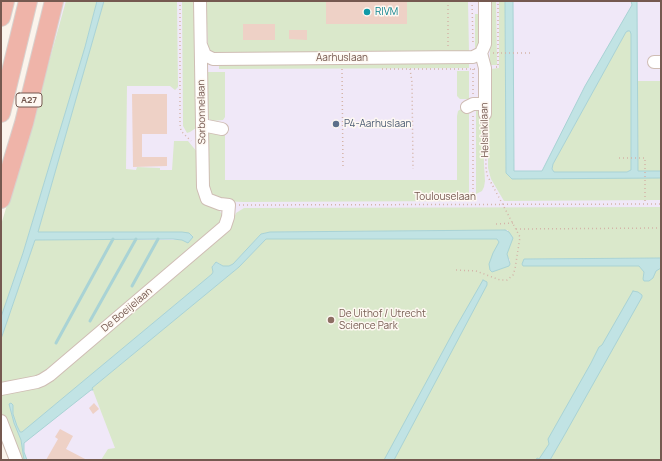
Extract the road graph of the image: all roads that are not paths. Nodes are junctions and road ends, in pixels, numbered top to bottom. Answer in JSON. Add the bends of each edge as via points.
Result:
{"nodes":[{"id":1,"x":5,"y":1,"type":"edge"},
{"id":2,"x":28,"y":1,"type":"edge"},
{"id":3,"x":54,"y":1,"type":"edge"},
{"id":4,"x":200,"y":1,"type":"edge"},
{"id":5,"x":484,"y":1,"type":"edge"},
{"id":6,"x":1,"y":17,"type":"edge"},
{"id":7,"x":200,"y":44,"type":"junction"},
{"id":8,"x":483,"y":48,"type":"junction"},
{"id":9,"x":467,"y":104,"type":"dead end"},
{"id":10,"x":1,"y":113,"type":"edge"},
{"id":11,"x":1,"y":199,"type":"edge"},
{"id":12,"x":229,"y":205,"type":"joint"},
{"id":13,"x":1,"y":389,"type":"edge"},
{"id":14,"x":1,"y":421,"type":"edge"},
{"id":15,"x":16,"y":460,"type":"edge"}],
"edges":[{"from":1,"to":6,"type":"highway"},
{"from":2,"to":10,"type":"highway","number":"A27"},
{"from":3,"to":11,"type":"highway","number":"A27","via":[[24,123]]},
{"from":4,"to":7,"type":"street","name":"Sorbonnelaan"},
{"from":5,"to":8,"type":"street","name":"Helsinkilaan"},
{"from":7,"to":8,"type":"street","name":"Aarhuslaan","via":[[205,55],[213,59],[473,57]]},
{"from":7,"to":12,"type":"street","name":"Sorbonnelaan","via":[[211,126],[203,153],[204,193],[207,199],[213,202]]},
{"from":8,"to":9,"type":"street","name":"Helsinkilaan","via":[[485,109]]},
{"from":12,"to":13,"type":"street","name":"De Boeijelaan","via":[[225,226],[50,375],[37,382]]},
{"from":14,"to":15,"type":"street"}]}
